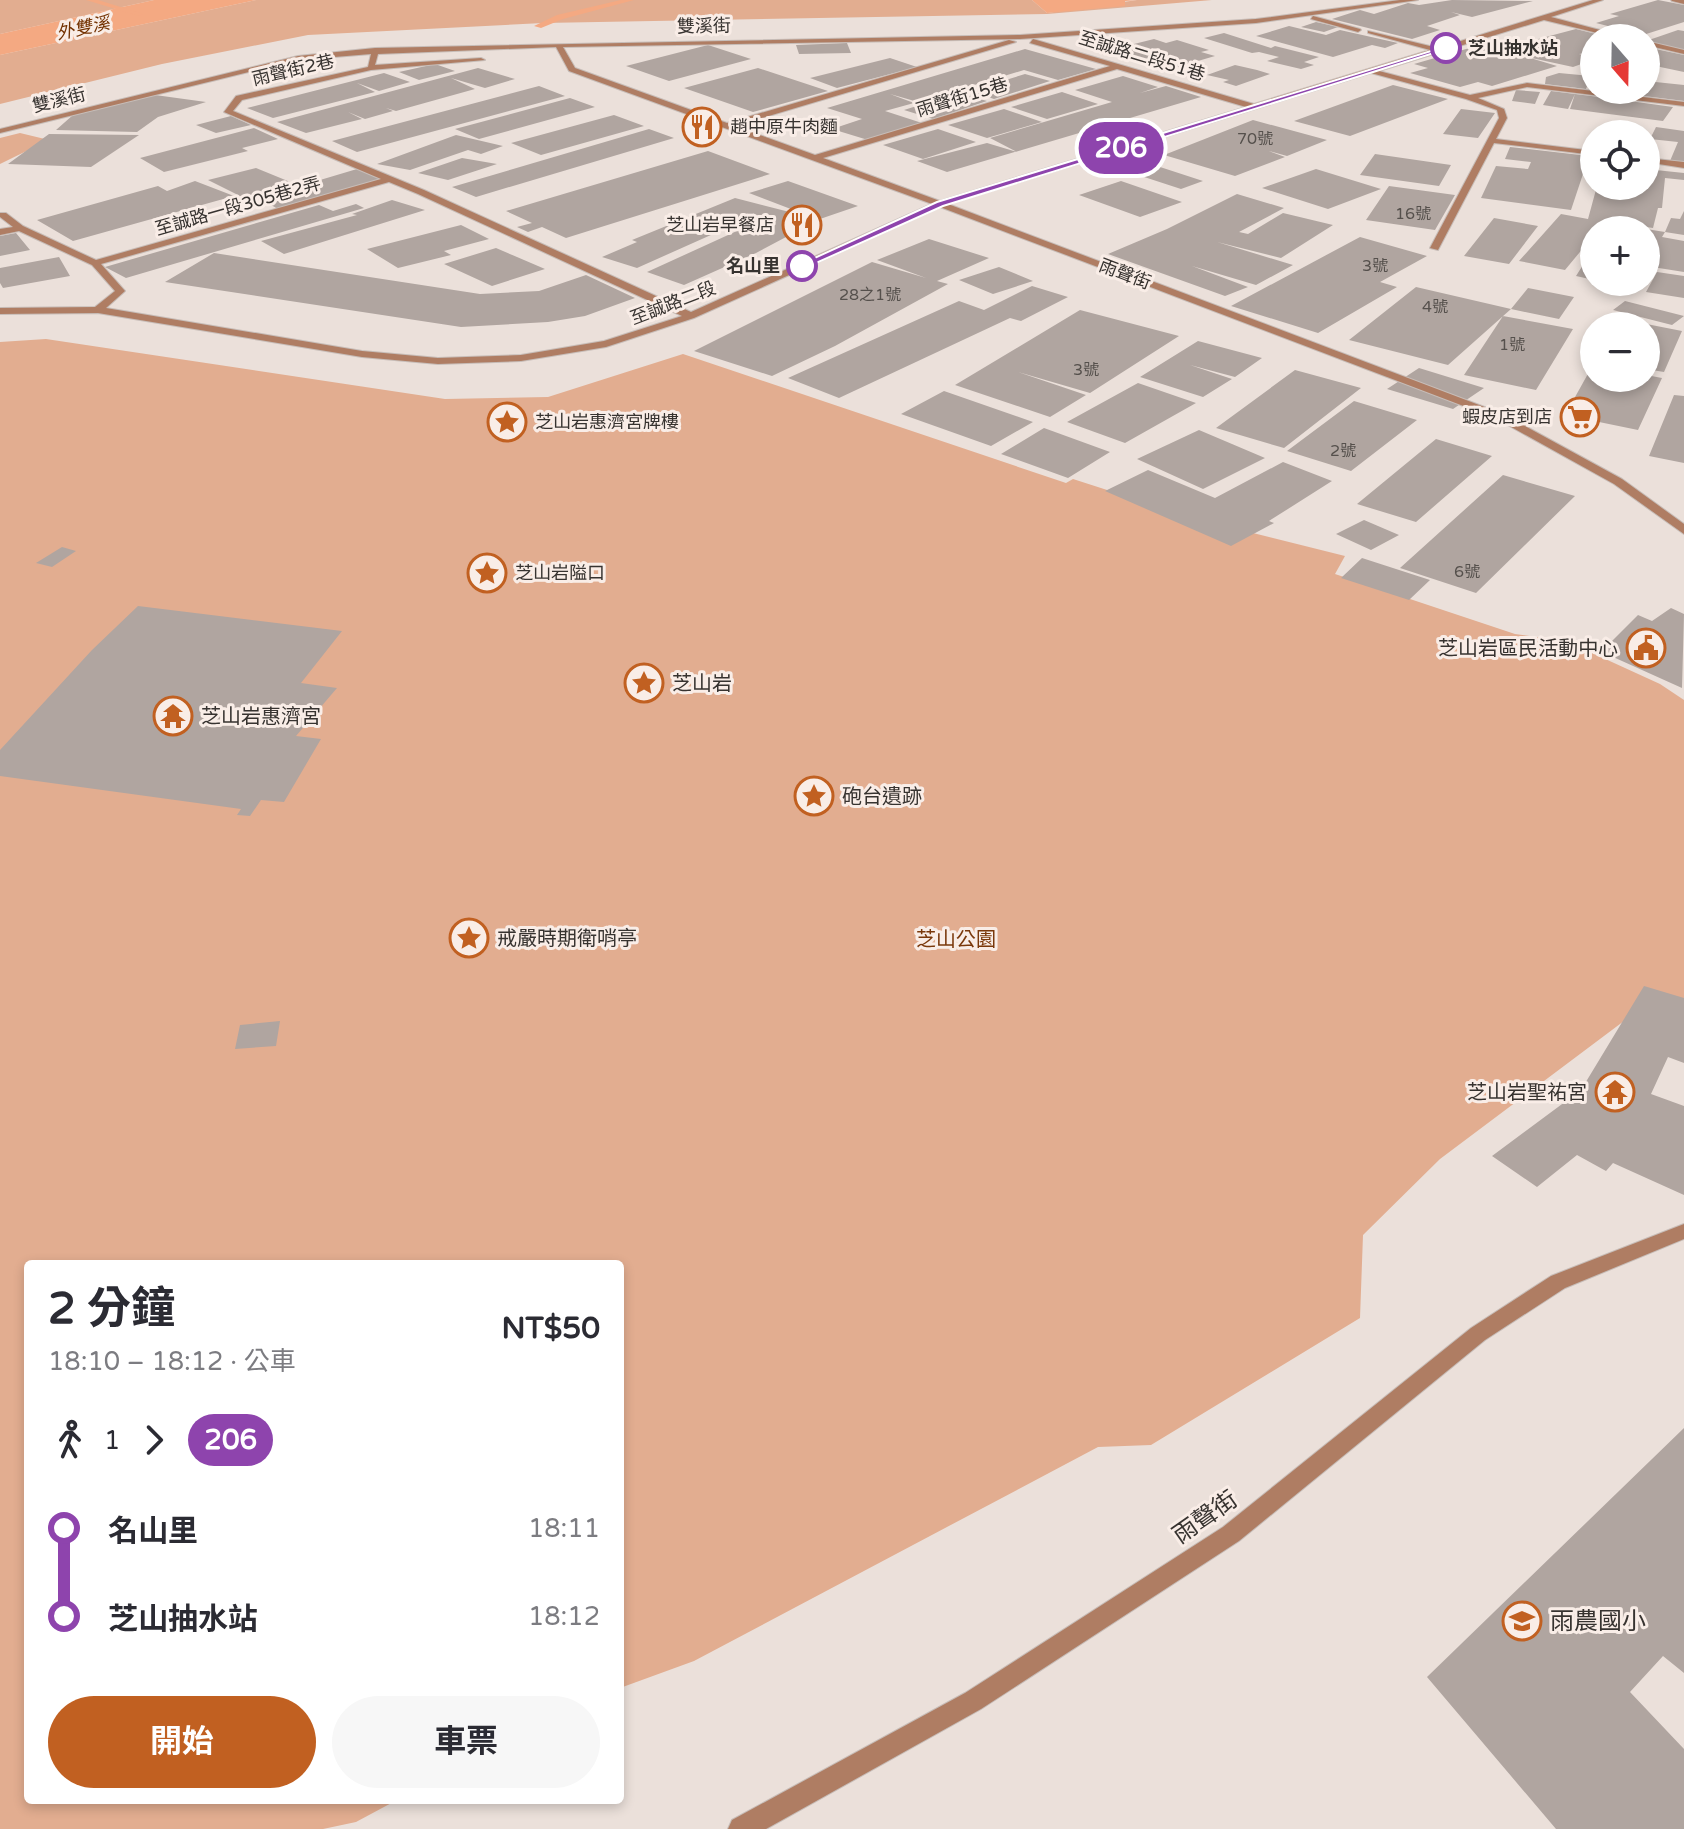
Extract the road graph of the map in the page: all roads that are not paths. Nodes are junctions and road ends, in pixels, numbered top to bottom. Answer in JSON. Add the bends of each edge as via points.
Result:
{"nodes":[{"id":1,"x":1415,"y":0,"type":"edge"},
{"id":2,"x":1600,"y":0,"type":"edge"},
{"id":3,"x":1674,"y":0,"type":"edge"},
{"id":4,"x":1684,"y":2,"type":"edge"},
{"id":5,"x":1304,"y":16,"type":"junction"},
{"id":6,"x":1544,"y":18,"type":"junction"},
{"id":7,"x":1580,"y":27,"type":"edge"},
{"id":8,"x":1358,"y":30,"type":"dead end"},
{"id":9,"x":1370,"y":32,"type":"dead end"},
{"id":10,"x":1020,"y":37,"type":"junction"},
{"id":11,"x":558,"y":45,"type":"junction"},
{"id":12,"x":1660,"y":46,"type":"edge"},
{"id":13,"x":375,"y":50,"type":"junction"},
{"id":14,"x":1440,"y":50,"type":"junction"},
{"id":15,"x":1684,"y":52,"type":"edge"},
{"id":16,"x":481,"y":60,"type":"dead end"},
{"id":17,"x":1119,"y":66,"type":"junction"},
{"id":18,"x":371,"y":68,"type":"junction"},
{"id":19,"x":1372,"y":71,"type":"junction"},
{"id":20,"x":1469,"y":97,"type":"junction"},
{"id":21,"x":1684,"y":104,"type":"edge"},
{"id":22,"x":1254,"y":107,"type":"junction"},
{"id":23,"x":726,"y":126,"type":"junction"},
{"id":24,"x":5,"y":130,"type":"edge"},
{"id":25,"x":1494,"y":141,"type":"junction"},
{"id":26,"x":1580,"y":151,"type":"edge"},
{"id":27,"x":814,"y":158,"type":"junction"},
{"id":28,"x":1660,"y":162,"type":"edge"},
{"id":29,"x":1684,"y":165,"type":"edge"},
{"id":30,"x":389,"y":179,"type":"junction"},
{"id":31,"x":940,"y":204,"type":"junction"},
{"id":32,"x":3,"y":215,"type":"dead end"},
{"id":33,"x":20,"y":228,"type":"junction"},
{"id":34,"x":0,"y":232,"type":"edge"},
{"id":35,"x":1435,"y":248,"type":"dead end"},
{"id":36,"x":95,"y":263,"type":"junction"},
{"id":37,"x":98,"y":310,"type":"junction"},
{"id":38,"x":0,"y":311,"type":"edge"},
{"id":39,"x":691,"y":316,"type":"junction"},
{"id":40,"x":1684,"y":509,"type":"edge"},
{"id":41,"x":1664,"y":513,"type":"junction"},
{"id":42,"x":1684,"y":530,"type":"edge"},
{"id":43,"x":1684,"y":1231,"type":"edge"},
{"id":44,"x":741,"y":1829,"type":"edge"}],
"edges":[{"from":1,"to":5,"type":"street","name":"雙溪街"},
{"from":2,"to":6,"type":"street","name":"至誠路二段"},
{"from":3,"to":4,"type":"street"},
{"from":5,"to":8,"type":"street"},
{"from":5,"to":10,"type":"street","name":"雙溪街"},
{"from":6,"to":7,"type":"street"},
{"from":6,"to":14,"type":"street","name":"至誠路二段"},
{"from":9,"to":14,"type":"street"},
{"from":10,"to":11,"type":"street","name":"雙溪街"},
{"from":10,"to":17,"type":"street","name":"至誠路二段51巷"},
{"from":10,"to":23,"type":"street","name":"雨聲街15巷"},
{"from":11,"to":13,"type":"street","name":"雙溪街"},
{"from":11,"to":23,"type":"street","name":"雨聲街","via":[[572,69]]},
{"from":12,"to":15,"type":"street"},
{"from":13,"to":18,"type":"street"},
{"from":13,"to":24,"type":"street","name":"雙溪街","via":[[298,58]]},
{"from":14,"to":19,"type":"street","name":"至誠路二段"},
{"from":16,"to":18,"type":"street","name":"雨聲街2巷"},
{"from":17,"to":22,"type":"street","name":"至誠路二段51巷"},
{"from":17,"to":27,"type":"street","name":"雨聲街15巷"},
{"from":18,"to":30,"type":"street","name":"雨聲街2巷","via":[[239,98],[228,112]]},
{"from":19,"to":20,"type":"street"},
{"from":19,"to":22,"type":"street","name":"至誠路二段"},
{"from":20,"to":21,"type":"street","via":[[1527,85]]},
{"from":20,"to":25,"type":"street","via":[[1500,109],[1503,118]]},
{"from":22,"to":31,"type":"street","name":"至誠路二段"},
{"from":23,"to":27,"type":"street","name":"雨聲街"},
{"from":25,"to":26,"type":"street"},
{"from":25,"to":35,"type":"street"},
{"from":27,"to":31,"type":"street","name":"雨聲街"},
{"from":28,"to":29,"type":"street"},
{"from":30,"to":36,"type":"street","name":"至誠路一段305巷2弄"},
{"from":30,"to":39,"type":"street"},
{"from":31,"to":39,"type":"street","name":"至誠路二段"},
{"from":31,"to":41,"type":"street","name":"雨聲街","via":[[1485,411],[1574,455]]},
{"from":32,"to":33,"type":"street"},
{"from":33,"to":34,"type":"street"},
{"from":33,"to":36,"type":"street"},
{"from":36,"to":37,"type":"street","via":[[120,291]]},
{"from":37,"to":38,"type":"street","name":"至誠路二段"},
{"from":37,"to":39,"type":"street","name":"至誠路二段","via":[[362,354],[438,361],[521,358],[606,344]]},
{"from":40,"to":41,"type":"street"},
{"from":41,"to":42,"type":"street","name":"雨聲街"},
{"from":43,"to":44,"type":"street","name":"雨聲街","via":[[1558,1282],[1478,1334],[1231,1534],[973,1701]]}]}
